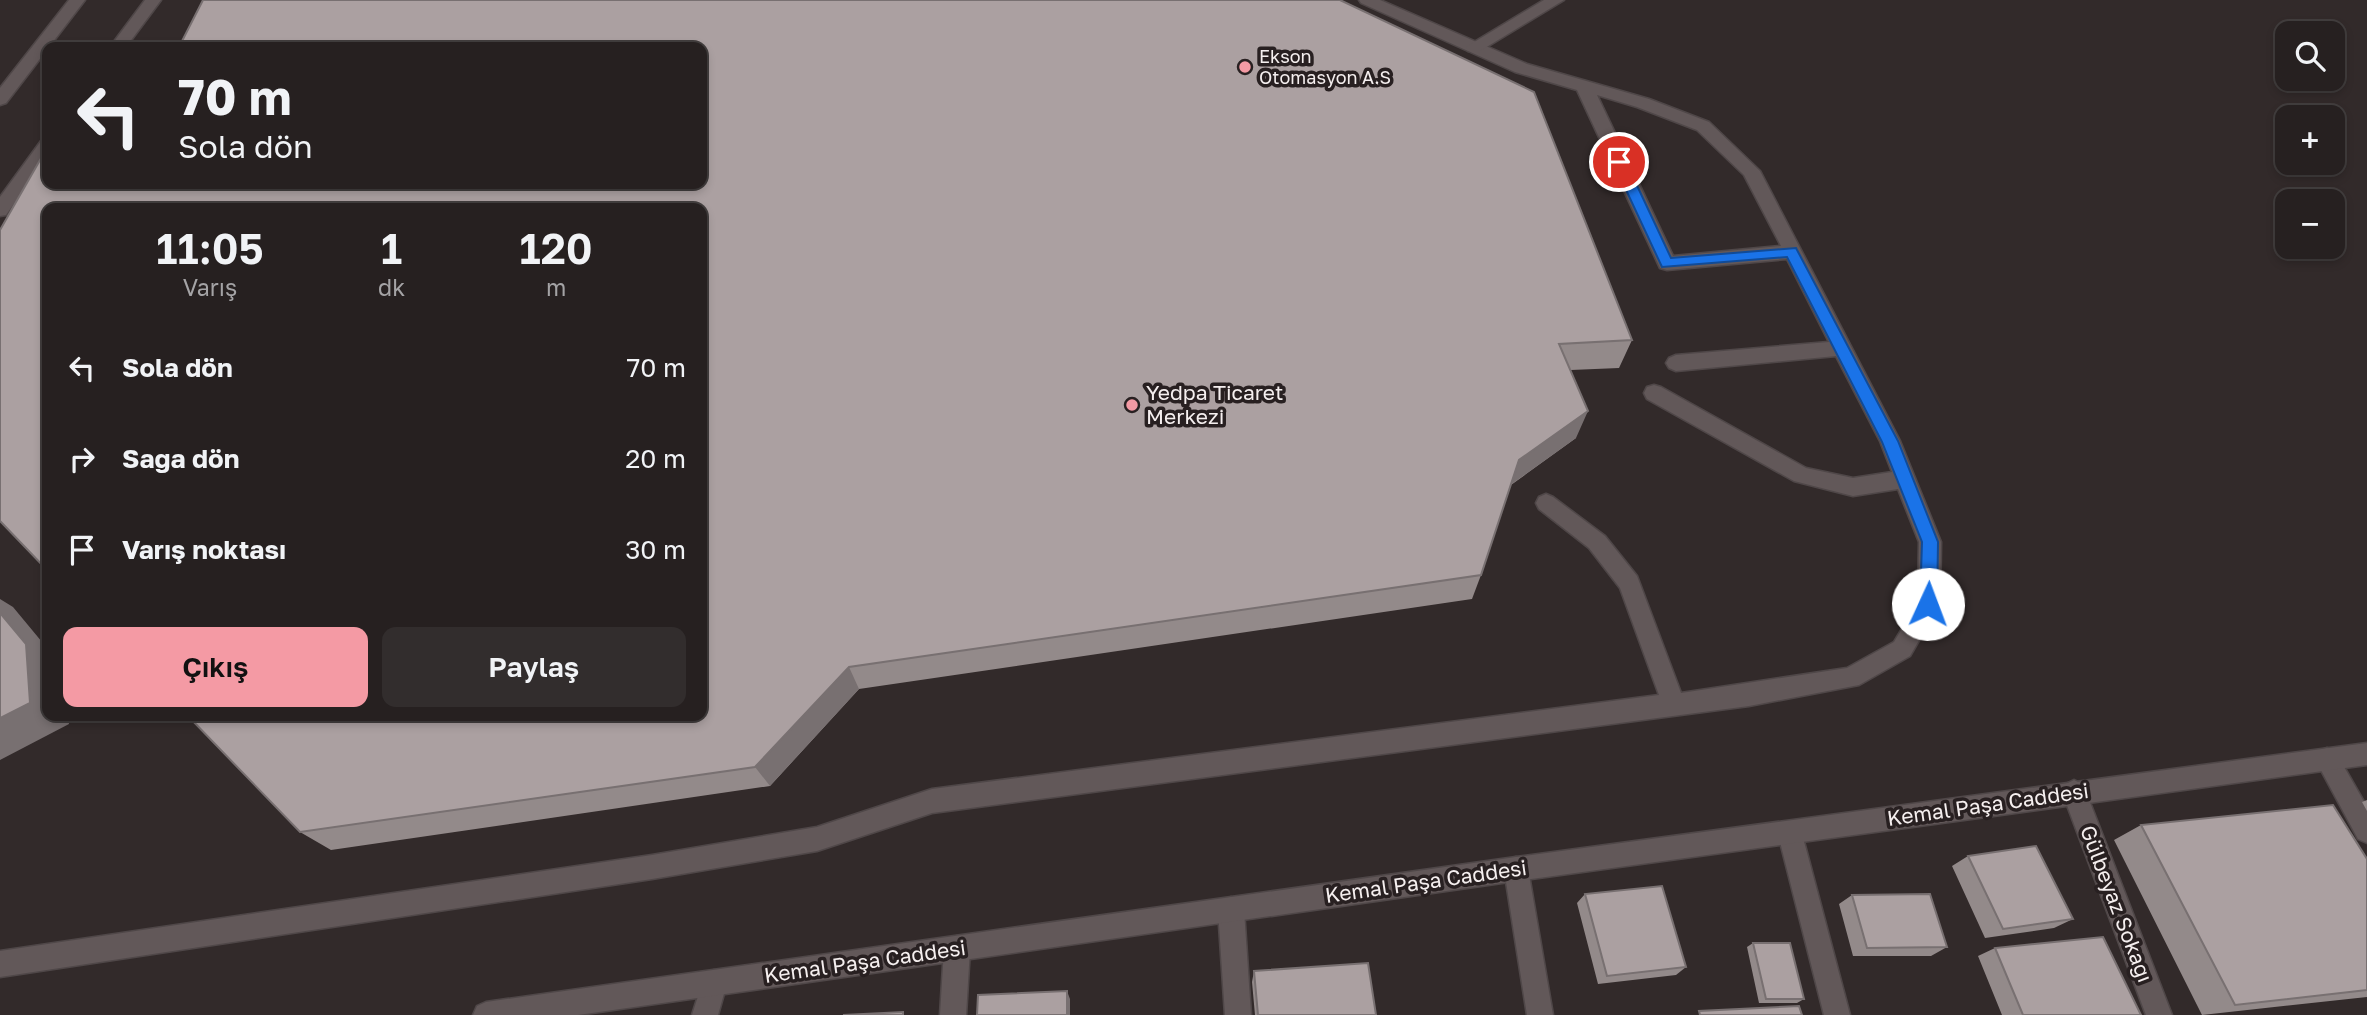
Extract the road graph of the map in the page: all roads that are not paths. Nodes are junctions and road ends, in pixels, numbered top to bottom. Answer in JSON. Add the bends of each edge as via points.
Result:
{"nodes":[{"id":1,"x":77,"y":0,"type":"edge"},
{"id":2,"x":153,"y":0,"type":"edge"},
{"id":3,"x":1367,"y":0,"type":"edge"},
{"id":4,"x":1556,"y":0,"type":"edge"},
{"id":5,"x":44,"y":42,"type":"edge"},
{"id":6,"x":122,"y":42,"type":"edge"},
{"id":7,"x":42,"y":45,"type":"edge"},
{"id":8,"x":1474,"y":47,"type":"junction"},
{"id":9,"x":1584,"y":86,"type":"junction"},
{"id":10,"x":0,"y":99,"type":"edge"},
{"id":11,"x":42,"y":152,"type":"edge"},
{"id":12,"x":0,"y":210,"type":"edge"},
{"id":13,"x":1791,"y":252,"type":"junction"},
{"id":14,"x":1840,"y":348,"type":"junction"},
{"id":15,"x":1676,"y":363,"type":"dead end"},
{"id":16,"x":1654,"y":393,"type":"dead end"},
{"id":17,"x":1905,"y":479,"type":"junction"},
{"id":18,"x":1546,"y":503,"type":"dead end"},
{"id":19,"x":1674,"y":705,"type":"junction"},
{"id":20,"x":2367,"y":754,"type":"edge"},
{"id":21,"x":2327,"y":759,"type":"junction"},
{"id":22,"x":2074,"y":792,"type":"junction"},
{"id":23,"x":2367,"y":831,"type":"edge"},
{"id":24,"x":1790,"y":834,"type":"junction"},
{"id":25,"x":1516,"y":869,"type":"junction"},
{"id":26,"x":1231,"y":910,"type":"junction"},
{"id":27,"x":957,"y":949,"type":"junction"},
{"id":28,"x":0,"y":964,"type":"edge"},
{"id":29,"x":714,"y":983,"type":"junction"},
{"id":30,"x":486,"y":1015,"type":"edge"},
{"id":31,"x":705,"y":1015,"type":"edge"},
{"id":32,"x":953,"y":1015,"type":"edge"},
{"id":33,"x":1238,"y":1015,"type":"edge"},
{"id":34,"x":1540,"y":1015,"type":"edge"},
{"id":35,"x":1837,"y":1015,"type":"edge"},
{"id":36,"x":2159,"y":1015,"type":"edge"}],
"edges":[{"from":1,"to":5,"type":"street"},
{"from":2,"to":6,"type":"street"},
{"from":3,"to":8,"type":"street"},
{"from":4,"to":8,"type":"street"},
{"from":7,"to":10,"type":"street"},
{"from":8,"to":9,"type":"street","via":[[1521,68]]},
{"from":9,"to":13,"type":"street","via":[[1703,126],[1751,171]]},
{"from":9,"to":13,"type":"street","via":[[1667,263]]},
{"from":11,"to":12,"type":"street"},
{"from":13,"to":14,"type":"street"},
{"from":14,"to":15,"type":"street"},
{"from":14,"to":17,"type":"street"},
{"from":16,"to":17,"type":"street","via":[[1801,475],[1853,488]]},
{"from":17,"to":19,"type":"street","via":[[1930,542],[1928,604],[1902,649],[1851,678]]},
{"from":18,"to":19,"type":"street","via":[[1597,542],[1629,583]]},
{"from":19,"to":28,"type":"street","via":[[932,801],[803,841]]},
{"from":20,"to":21,"type":"street","name":"Kemal Paşa Caddesi"},
{"from":21,"to":22,"type":"street","name":"Kemal Paşa Caddesi"},
{"from":21,"to":23,"type":"street"},
{"from":22,"to":24,"type":"street","name":"Kemal Paşa Caddesi"},
{"from":22,"to":36,"type":"street","name":"Gülbeyaz Sokağı"},
{"from":24,"to":25,"type":"street","name":"Kemal Paşa Caddesi"},
{"from":24,"to":35,"type":"street"},
{"from":25,"to":26,"type":"street","name":"Kemal Paşa Caddesi"},
{"from":25,"to":34,"type":"street"},
{"from":26,"to":27,"type":"street","name":"Kemal Paşa Caddesi"},
{"from":26,"to":33,"type":"street"},
{"from":27,"to":29,"type":"street","name":"Kemal Paşa Caddesi"},
{"from":27,"to":32,"type":"street"},
{"from":29,"to":30,"type":"street","name":"Kemal Paşa Caddesi"},
{"from":29,"to":31,"type":"street"}]}
